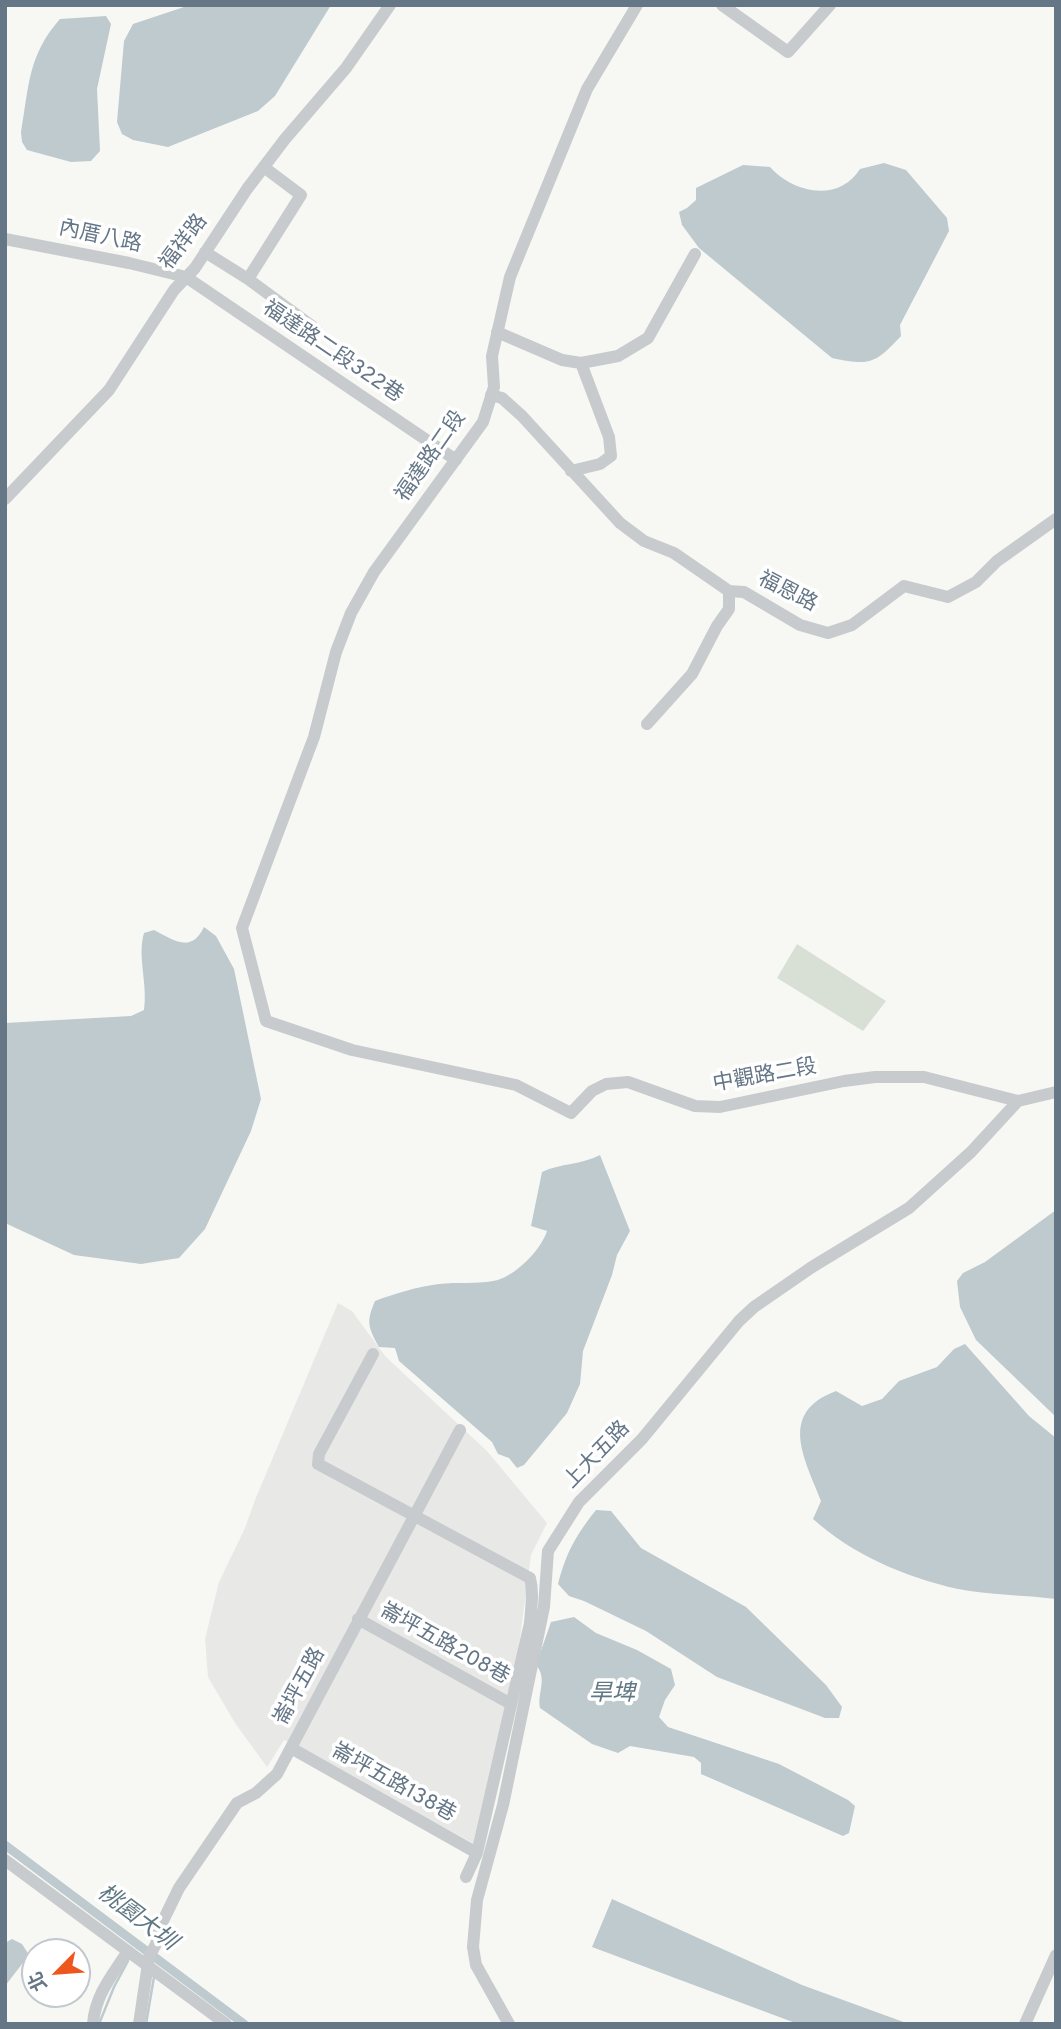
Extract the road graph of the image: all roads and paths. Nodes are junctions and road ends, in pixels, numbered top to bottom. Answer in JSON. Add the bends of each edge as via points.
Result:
{"nodes":[{"id":1,"x":390,"y":5,"type":"edge"},
{"id":2,"x":638,"y":5,"type":"edge"},
{"id":3,"x":722,"y":5,"type":"edge"},
{"id":4,"x":830,"y":5,"type":"edge"},
{"id":5,"x":265,"y":168,"type":"junction"},
{"id":6,"x":5,"y":239,"type":"edge"},
{"id":7,"x":205,"y":252,"type":"junction"},
{"id":8,"x":695,"y":254,"type":"dead end"},
{"id":9,"x":186,"y":278,"type":"junction"},
{"id":10,"x":248,"y":279,"type":"junction"},
{"id":11,"x":316,"y":329,"type":"dead end"},
{"id":12,"x":497,"y":332,"type":"junction"},
{"id":13,"x":581,"y":363,"type":"junction"},
{"id":14,"x":491,"y":395,"type":"junction"},
{"id":15,"x":456,"y":460,"type":"junction"},
{"id":16,"x":571,"y":471,"type":"junction"},
{"id":17,"x":5,"y":499,"type":"edge"},
{"id":18,"x":1056,"y":519,"type":"edge"},
{"id":19,"x":729,"y":591,"type":"junction"},
{"id":20,"x":647,"y":724,"type":"dead end"},
{"id":21,"x":243,"y":928,"type":"joint"},
{"id":22,"x":1056,"y":1092,"type":"edge"},
{"id":23,"x":1018,"y":1101,"type":"junction"},
{"id":24,"x":373,"y":1354,"type":"dead end"},
{"id":25,"x":460,"y":1430,"type":"dead end"},
{"id":26,"x":414,"y":1513,"type":"junction"},
{"id":27,"x":545,"y":1584,"type":"junction"},
{"id":28,"x":533,"y":1593,"type":"junction"},
{"id":29,"x":358,"y":1619,"type":"junction"},
{"id":30,"x":511,"y":1703,"type":"junction"},
{"id":31,"x":290,"y":1748,"type":"junction"},
{"id":32,"x":477,"y":1853,"type":"junction"},
{"id":33,"x":5,"y":1860,"type":"edge"},
{"id":34,"x":466,"y":1877,"type":"dead end"},
{"id":35,"x":128,"y":1951,"type":"junction"},
{"id":36,"x":1056,"y":1955,"type":"edge"},
{"id":37,"x":149,"y":1961,"type":"junction"},
{"id":38,"x":93,"y":2024,"type":"edge"},
{"id":39,"x":139,"y":2024,"type":"edge"},
{"id":40,"x":226,"y":2024,"type":"edge"},
{"id":41,"x":509,"y":2024,"type":"edge"},
{"id":42,"x":1025,"y":2024,"type":"edge"}],
"edges":[{"from":1,"to":5,"type":"street","name":"福祥路"},
{"from":2,"to":12,"type":"street","name":"福達路二段","via":[[587,89],[510,277]]},
{"from":3,"to":4,"type":"street","via":[[788,52]]},
{"from":5,"to":7,"type":"street","name":"福祥路"},
{"from":5,"to":10,"type":"street","via":[[301,195]]},
{"from":6,"to":9,"type":"street","name":"內厝八路"},
{"from":7,"to":9,"type":"street","name":"福祥路"},
{"from":7,"to":10,"type":"street"},
{"from":8,"to":13,"type":"street","via":[[648,338],[618,356]]},
{"from":9,"to":15,"type":"street","name":"福達路二段322巷"},
{"from":9,"to":17,"type":"street","name":"福祥路","via":[[109,390]]},
{"from":10,"to":11,"type":"street"},
{"from":12,"to":13,"type":"street","via":[[562,360]]},
{"from":12,"to":14,"type":"street","name":"福達路二段"},
{"from":13,"to":16,"type":"street","via":[[609,437],[611,456],[600,464]]},
{"from":14,"to":15,"type":"street","name":"福達路二段","via":[[483,422]]},
{"from":14,"to":16,"type":"street","name":"福恩路","via":[[502,398],[522,416]]},
{"from":15,"to":21,"type":"street","name":"福達路二段","via":[[380,563],[351,613],[314,737]]},
{"from":16,"to":19,"type":"street","name":"福恩路","via":[[628,529],[674,553]]},
{"from":18,"to":19,"type":"street","name":"福恩路","via":[[997,561],[976,582],[948,597],[904,586],[852,625],[828,633],[800,625],[744,592]]},
{"from":19,"to":20,"type":"street","via":[[729,609],[692,674]]},
{"from":21,"to":23,"type":"street","name":"中觀路二段","via":[[266,1021],[352,1050],[516,1085],[571,1113],[592,1091],[628,1082],[695,1107],[720,1107],[875,1077],[924,1077]]},
{"from":22,"to":23,"type":"street","name":"中觀路二段"},
{"from":23,"to":27,"type":"street","name":"上大五路","via":[[909,1208],[812,1267],[739,1321],[642,1439],[579,1502],[548,1551]]},
{"from":24,"to":26,"type":"street","via":[[319,1454],[318,1464]]},
{"from":25,"to":26,"type":"street","name":"崙坪五路"},
{"from":26,"to":28,"type":"street","via":[[530,1578]]},
{"from":26,"to":29,"type":"street","name":"崙坪五路"},
{"from":27,"to":28,"type":"street"},
{"from":27,"to":41,"type":"street","name":"上大五路","via":[[506,1792],[477,1900],[473,1947],[476,1965]]},
{"from":28,"to":30,"type":"street"},
{"from":29,"to":30,"type":"street","name":"崙坪五路208巷"},
{"from":29,"to":31,"type":"street","name":"崙坪五路"},
{"from":30,"to":32,"type":"street"},
{"from":31,"to":32,"type":"street","name":"崙坪五路138巷"},
{"from":31,"to":37,"type":"street","name":"崙坪五路","via":[[277,1774],[237,1803],[179,1888]]},
{"from":32,"to":34,"type":"street"},
{"from":33,"to":35,"type":"street"},
{"from":35,"to":37,"type":"street"},
{"from":35,"to":38,"type":"street","via":[[100,1993]]},
{"from":36,"to":42,"type":"street"},
{"from":37,"to":39,"type":"street"},
{"from":37,"to":40,"type":"street"}]}
